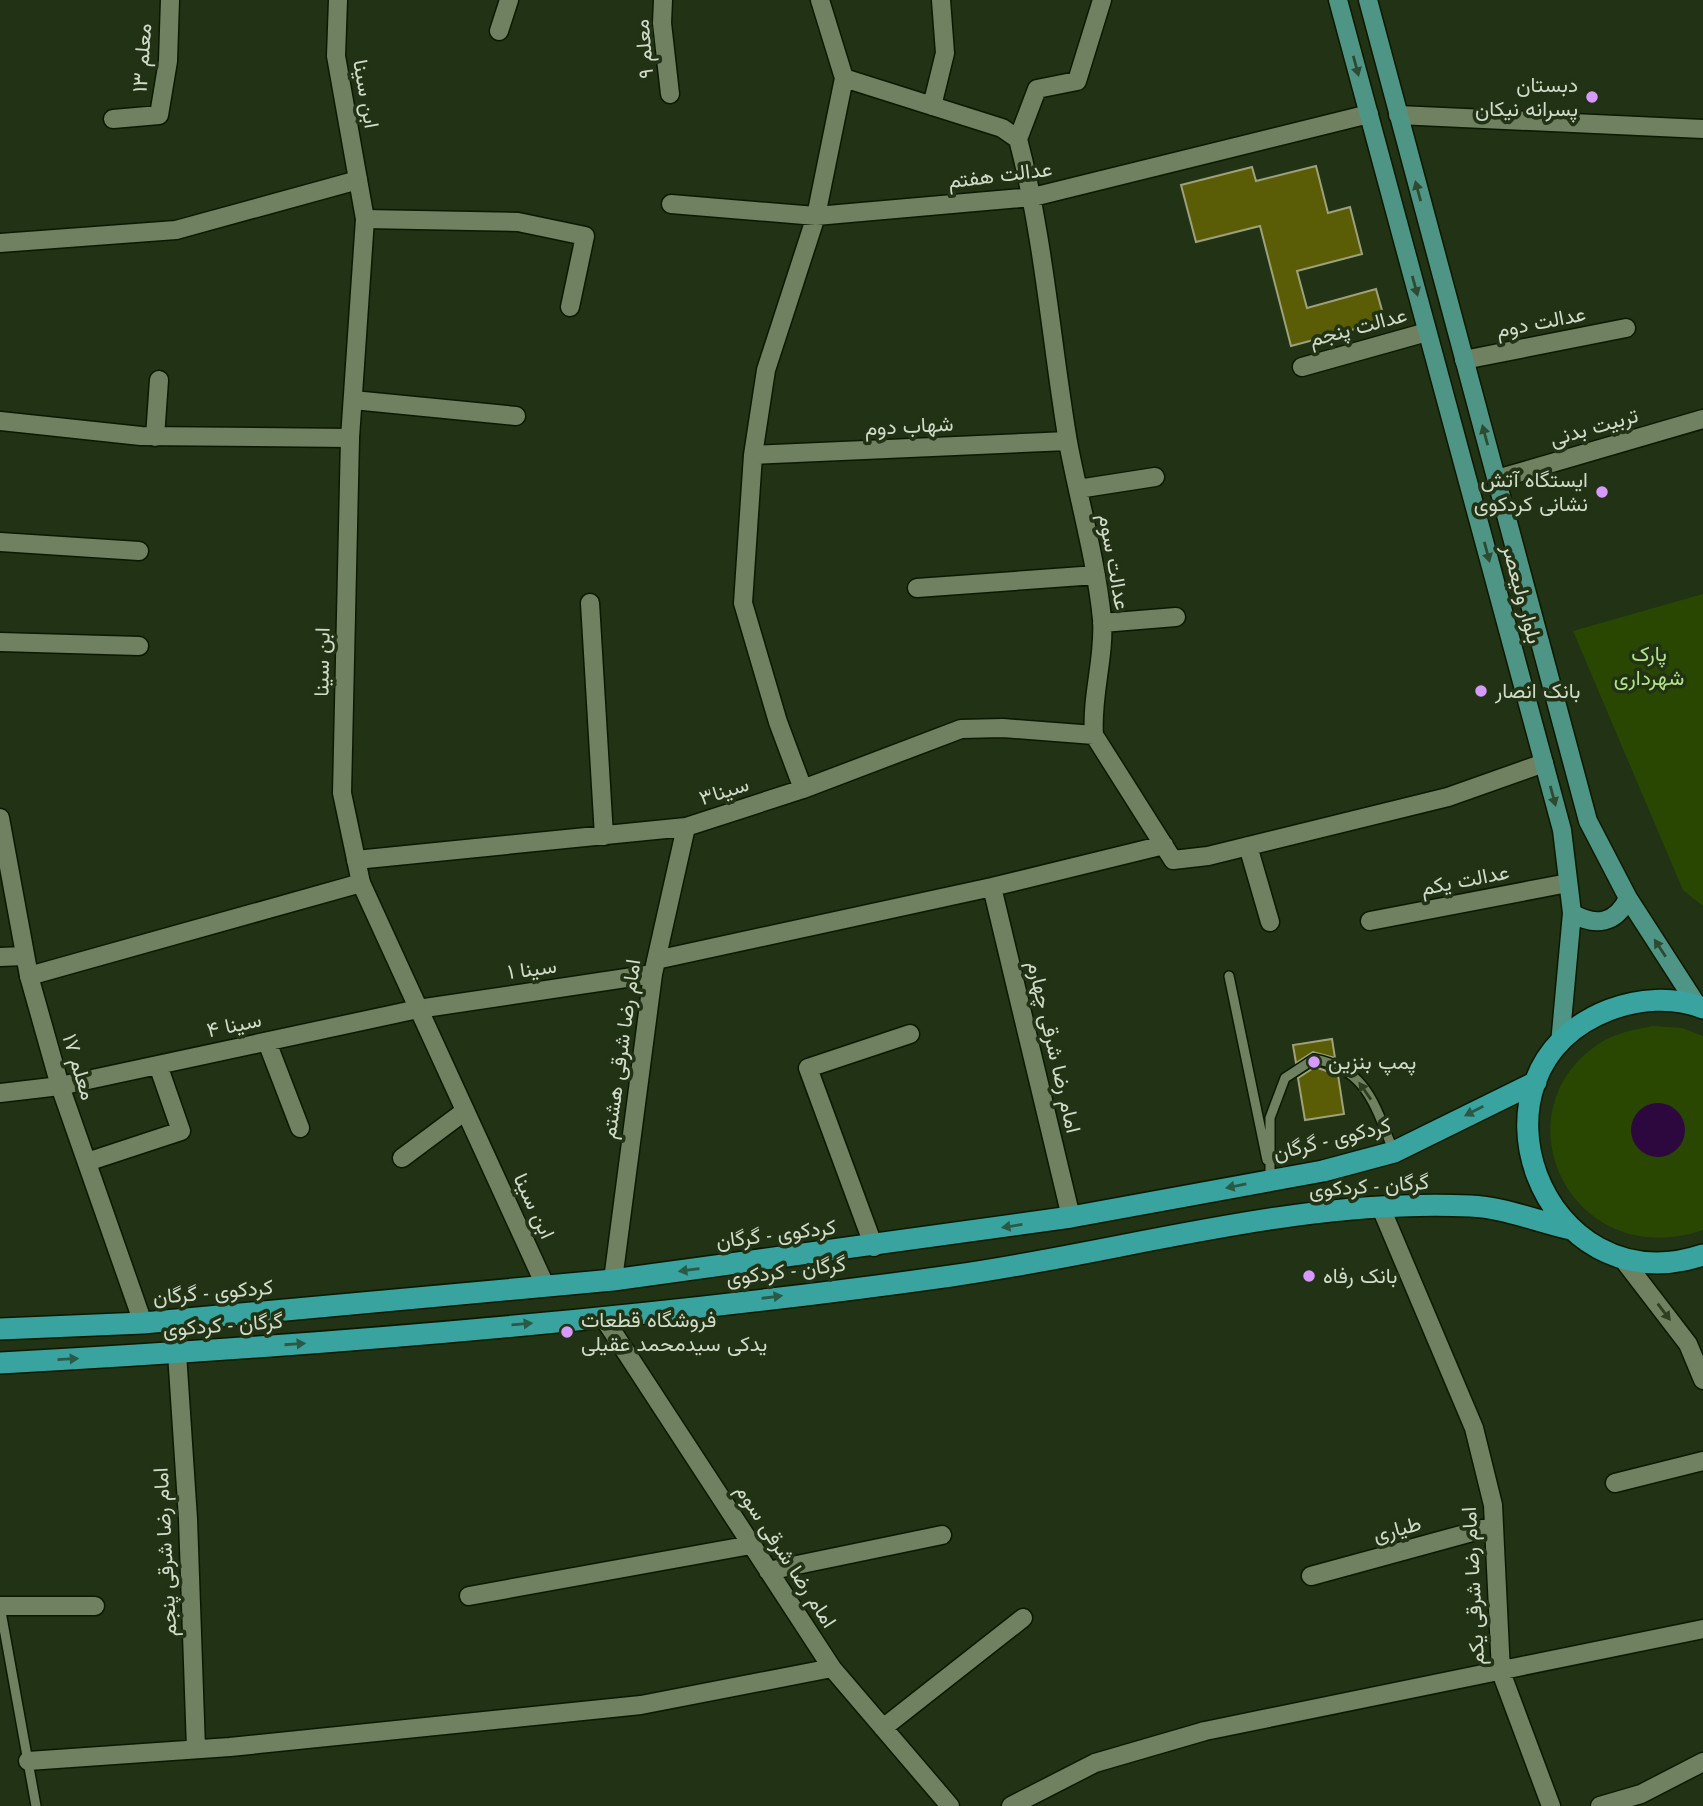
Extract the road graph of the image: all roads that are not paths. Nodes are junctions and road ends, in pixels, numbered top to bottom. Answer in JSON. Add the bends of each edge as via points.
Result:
{"nodes":[{"id":1,"x":170,"y":0,"type":"edge"},
{"id":2,"x":338,"y":0,"type":"edge"},
{"id":3,"x":509,"y":0,"type":"edge"},
{"id":4,"x":663,"y":0,"type":"edge"},
{"id":5,"x":820,"y":0,"type":"edge"},
{"id":6,"x":941,"y":0,"type":"edge"},
{"id":7,"x":1102,"y":0,"type":"edge"},
{"id":8,"x":1338,"y":0,"type":"edge"},
{"id":9,"x":1368,"y":0,"type":"edge"},
{"id":10,"x":499,"y":31,"type":"dead end"},
{"id":11,"x":844,"y":78,"type":"junction"},
{"id":12,"x":670,"y":94,"type":"dead end"},
{"id":13,"x":932,"y":106,"type":"junction"},
{"id":14,"x":1369,"y":114,"type":"junction"},
{"id":15,"x":1398,"y":115,"type":"junction"},
{"id":16,"x":113,"y":119,"type":"dead end"},
{"id":17,"x":1703,"y":129,"type":"edge"},
{"id":18,"x":1018,"y":139,"type":"junction"},
{"id":19,"x":358,"y":180,"type":"junction"},
{"id":20,"x":1033,"y":197,"type":"junction"},
{"id":21,"x":671,"y":204,"type":"dead end"},
{"id":22,"x":816,"y":216,"type":"junction"},
{"id":23,"x":365,"y":219,"type":"junction"},
{"id":24,"x":0,"y":243,"type":"edge"},
{"id":25,"x":570,"y":307,"type":"dead end"},
{"id":26,"x":1626,"y":328,"type":"dead end"},
{"id":27,"x":1427,"y":332,"type":"junction"},
{"id":28,"x":1464,"y":360,"type":"junction"},
{"id":29,"x":1302,"y":367,"type":"dead end"},
{"id":30,"x":159,"y":380,"type":"dead end"},
{"id":31,"x":353,"y":400,"type":"junction"},
{"id":32,"x":516,"y":416,"type":"dead end"},
{"id":33,"x":1703,"y":419,"type":"edge"},
{"id":34,"x":0,"y":421,"type":"edge"},
{"id":35,"x":155,"y":436,"type":"junction"},
{"id":36,"x":350,"y":438,"type":"junction"},
{"id":37,"x":1068,"y":441,"type":"junction"},
{"id":38,"x":753,"y":456,"type":"junction"},
{"id":39,"x":1155,"y":477,"type":"dead end"},
{"id":40,"x":1497,"y":479,"type":"junction"},
{"id":41,"x":1078,"y":489,"type":"junction"},
{"id":42,"x":0,"y":542,"type":"edge"},
{"id":43,"x":139,"y":551,"type":"dead end"},
{"id":44,"x":1096,"y":575,"type":"junction"},
{"id":45,"x":917,"y":588,"type":"dead end"},
{"id":46,"x":590,"y":603,"type":"dead end"},
{"id":47,"x":1176,"y":617,"type":"dead end"},
{"id":48,"x":1102,"y":623,"type":"junction"},
{"id":49,"x":0,"y":642,"type":"edge"},
{"id":50,"x":139,"y":646,"type":"dead end"},
{"id":51,"x":1094,"y":735,"type":"junction"},
{"id":52,"x":1544,"y":763,"type":"junction"},
{"id":53,"x":803,"y":789,"type":"junction"},
{"id":54,"x":0,"y":818,"type":"edge"},
{"id":55,"x":685,"y":827,"type":"junction"},
{"id":56,"x":604,"y":836,"type":"junction"},
{"id":57,"x":1164,"y":845,"type":"junction"},
{"id":58,"x":1248,"y":846,"type":"junction"},
{"id":59,"x":356,"y":860,"type":"junction"},
{"id":60,"x":362,"y":883,"type":"junction"},
{"id":61,"x":1568,"y":883,"type":"junction"},
{"id":62,"x":992,"y":887,"type":"junction"},
{"id":63,"x":1628,"y":898,"type":"junction"},
{"id":64,"x":1572,"y":913,"type":"junction"},
{"id":65,"x":1370,"y":921,"type":"dead end"},
{"id":66,"x":1270,"y":922,"type":"dead end"},
{"id":67,"x":25,"y":956,"type":"junction"},
{"id":68,"x":0,"y":957,"type":"edge"},
{"id":69,"x":655,"y":967,"type":"junction"},
{"id":70,"x":29,"y":976,"type":"junction"},
{"id":71,"x":1229,"y":976,"type":"dead end"},
{"id":72,"x":1700,"y":1006,"type":"edge"},
{"id":73,"x":418,"y":1009,"type":"junction"},
{"id":74,"x":910,"y":1034,"type":"dead end"},
{"id":75,"x":267,"y":1042,"type":"junction"},
{"id":76,"x":1560,"y":1044,"type":"junction"},
{"id":77,"x":158,"y":1065,"type":"junction"},
{"id":78,"x":1536,"y":1082,"type":"junction"},
{"id":79,"x":60,"y":1086,"type":"junction"},
{"id":80,"x":0,"y":1093,"type":"edge"},
{"id":81,"x":465,"y":1111,"type":"junction"},
{"id":82,"x":300,"y":1128,"type":"dead end"},
{"id":83,"x":1394,"y":1152,"type":"junction"},
{"id":84,"x":402,"y":1158,"type":"dead end"},
{"id":85,"x":87,"y":1162,"type":"junction"},
{"id":86,"x":1270,"y":1179,"type":"junction"},
{"id":87,"x":1381,"y":1208,"type":"junction"},
{"id":88,"x":1071,"y":1217,"type":"junction"},
{"id":89,"x":1571,"y":1230,"type":"junction"},
{"id":90,"x":874,"y":1247,"type":"junction"},
{"id":91,"x":1703,"y":1255,"type":"edge"},
{"id":92,"x":1622,"y":1258,"type":"junction"},
{"id":93,"x":613,"y":1280,"type":"junction"},
{"id":94,"x":545,"y":1285,"type":"junction"},
{"id":95,"x":603,"y":1317,"type":"junction"},
{"id":96,"x":143,"y":1323,"type":"junction"},
{"id":97,"x":0,"y":1329,"type":"edge"},
{"id":98,"x":177,"y":1353,"type":"junction"},
{"id":99,"x":0,"y":1363,"type":"edge"},
{"id":100,"x":1703,"y":1380,"type":"edge"},
{"id":101,"x":1703,"y":1461,"type":"edge"},
{"id":102,"x":1615,"y":1483,"type":"dead end"},
{"id":103,"x":1494,"y":1526,"type":"junction"},
{"id":104,"x":942,"y":1535,"type":"dead end"},
{"id":105,"x":751,"y":1545,"type":"junction"},
{"id":106,"x":768,"y":1571,"type":"junction"},
{"id":107,"x":1311,"y":1576,"type":"dead end"},
{"id":108,"x":469,"y":1596,"type":"dead end"},
{"id":109,"x":95,"y":1605,"type":"dead end"},
{"id":110,"x":0,"y":1606,"type":"edge"},
{"id":111,"x":1023,"y":1618,"type":"dead end"},
{"id":112,"x":1703,"y":1629,"type":"edge"},
{"id":113,"x":832,"y":1668,"type":"junction"},
{"id":114,"x":1501,"y":1672,"type":"junction"},
{"id":115,"x":883,"y":1728,"type":"junction"},
{"id":116,"x":196,"y":1749,"type":"junction"},
{"id":117,"x":28,"y":1761,"type":"junction"},
{"id":118,"x":1703,"y":1762,"type":"edge"},
{"id":119,"x":36,"y":1806,"type":"edge"},
{"id":120,"x":950,"y":1806,"type":"edge"},
{"id":121,"x":1011,"y":1806,"type":"edge"},
{"id":122,"x":1551,"y":1806,"type":"edge"},
{"id":123,"x":1600,"y":1806,"type":"edge"}],
"edges":[{"from":1,"to":16,"type":"street","name":"معلم ۱۳","via":[[168,61],[159,115]]},
{"from":2,"to":19,"type":"street","name":"ابن سینا","via":[[336,56]]},
{"from":3,"to":10,"type":"street"},
{"from":4,"to":12,"type":"street","name":"معلم ۹"},
{"from":5,"to":11,"type":"street"},
{"from":6,"to":13,"type":"street","via":[[945,53]]},
{"from":7,"to":18,"type":"street","via":[[1077,81],[1037,89]]},
{"from":8,"to":14,"type":"main road","name":"بلوار ولیعصر","one_way":true},
{"from":9,"to":15,"type":"main road","name":"بلوار ولیعصر"},
{"from":11,"to":13,"type":"street"},
{"from":11,"to":22,"type":"street"},
{"from":13,"to":18,"type":"street","via":[[1002,128]]},
{"from":14,"to":20,"type":"street","name":"عدالت هفتم"},
{"from":14,"to":27,"type":"main road","name":"بلوار ولیعصر","one_way":true},
{"from":15,"to":17,"type":"street"},
{"from":28,"to":15,"type":"main road","name":"بلوار ولیعصر","one_way":true},
{"from":18,"to":20,"type":"street","name":"عدالت سوم"},
{"from":19,"to":23,"type":"street","name":"ابن سینا"},
{"from":19,"to":24,"type":"street","via":[[176,230]]},
{"from":20,"to":22,"type":"street","name":"عدالت هفتم"},
{"from":20,"to":37,"type":"street","name":"عدالت سوم"},
{"from":21,"to":22,"type":"street","name":"عدالت هفتم"},
{"from":22,"to":38,"type":"street","via":[[766,370]]},
{"from":23,"to":25,"type":"street","via":[[518,222],[585,236]]},
{"from":23,"to":31,"type":"street","name":"ابن سینا"},
{"from":26,"to":28,"type":"street","name":"عدالت دوم"},
{"from":27,"to":29,"type":"street","name":"عدالت پنجم"},
{"from":27,"to":52,"type":"main road","name":"بلوار ولیعصر","one_way":true},
{"from":40,"to":28,"type":"main road","name":"بلوار ولیعصر","one_way":true},
{"from":30,"to":35,"type":"street"},
{"from":31,"to":32,"type":"street"},
{"from":31,"to":36,"type":"street","name":"ابن سینا"},
{"from":33,"to":40,"type":"street","name":"تربیت بدنی"},
{"from":34,"to":35,"type":"street"},
{"from":35,"to":36,"type":"street"},
{"from":36,"to":59,"type":"street","name":"ابن سینا","via":[[342,793]]},
{"from":37,"to":38,"type":"street","name":"شهاب دوم"},
{"from":37,"to":41,"type":"street","name":"عدالت سوم"},
{"from":38,"to":53,"type":"street","via":[[743,603]]},
{"from":39,"to":41,"type":"street"},
{"from":40,"to":63,"type":"main road","name":"بلوار ولیعصر","via":[[1588,821]]},
{"from":41,"to":44,"type":"street","name":"عدالت سوم"},
{"from":42,"to":43,"type":"street"},
{"from":44,"to":45,"type":"street"},
{"from":44,"to":48,"type":"street","name":"عدالت سوم"},
{"from":46,"to":56,"type":"street"},
{"from":47,"to":48,"type":"street"},
{"from":48,"to":51,"type":"street","name":"عدالت سوم"},
{"from":49,"to":50,"type":"street"},
{"from":51,"to":53,"type":"street","name":"سینا۳","via":[[961,729]]},
{"from":51,"to":57,"type":"street"},
{"from":52,"to":58,"type":"street","via":[[1448,797]]},
{"from":52,"to":61,"type":"main road","name":"بلوار ولیعصر","one_way":true,"via":[[1562,830]]},
{"from":53,"to":55,"type":"street","name":"سینا۳"},
{"from":54,"to":67,"type":"street","name":"معلم ۱۷"},
{"from":55,"to":56,"type":"street","name":"سینا۳"},
{"from":55,"to":69,"type":"street","name":"امام رضا شرقی هشتم"},
{"from":56,"to":59,"type":"street","name":"سینا۳"},
{"from":57,"to":58,"type":"street","via":[[1173,860]]},
{"from":57,"to":62,"type":"street","name":"سینا ۱"},
{"from":58,"to":66,"type":"street"},
{"from":59,"to":60,"type":"street","name":"ابن سینا"},
{"from":60,"to":70,"type":"street"},
{"from":60,"to":73,"type":"street","name":"ابن سینا"},
{"from":61,"to":64,"type":"main road","name":"بلوار ولیعصر"},
{"from":61,"to":65,"type":"street","name":"عدالت یکم"},
{"from":62,"to":69,"type":"street","name":"سینا ۱"},
{"from":62,"to":88,"type":"street","name":"امام رضا شرقی چهارم"},
{"from":63,"to":64,"type":"main road","via":[[1616,917],[1605,922]]},
{"from":72,"to":63,"type":"main road","name":"بلوار ولیعصر","one_way":true},
{"from":64,"to":76,"type":"main road","name":"بلوار ولیعصر"},
{"from":67,"to":68,"type":"street"},
{"from":67,"to":70,"type":"street","name":"معلم ۱۷"},
{"from":69,"to":73,"type":"street","name":"سینا ۱"},
{"from":69,"to":93,"type":"street","name":"امام رضا شرقی هشتم"},
{"from":70,"to":79,"type":"street","name":"معلم ۱۷"},
{"from":71,"to":86,"type":"lane"},
{"from":72,"to":76,"type":"highway","via":[[1672,1000],[1622,1005],[1588,1021]]},
{"from":73,"to":75,"type":"street","name":"سینا ۴"},
{"from":73,"to":81,"type":"street","name":"ابن سینا"},
{"from":74,"to":90,"type":"street","via":[[808,1068]]},
{"from":75,"to":77,"type":"street","name":"سینا ۴"},
{"from":75,"to":82,"type":"street"},
{"from":76,"to":78,"type":"highway"},
{"from":77,"to":79,"type":"street","name":"سینا ۴"},
{"from":77,"to":85,"type":"street","via":[[181,1131]]},
{"from":78,"to":83,"type":"highway","name":"کردکوی - گرگان","one_way":true},
{"from":78,"to":89,"type":"highway","via":[[1529,1105],[1528,1152],[1543,1195]]},
{"from":79,"to":80,"type":"street","name":"سینا ۴"},
{"from":79,"to":85,"type":"street","name":"معلم ۱۷"},
{"from":81,"to":84,"type":"street"},
{"from":81,"to":94,"type":"street","name":"ابن سینا"},
{"from":83,"to":86,"type":"highway","name":"کردکوی - گرگان"},
{"from":83,"to":86,"type":"lane","one_way":true,"via":[[1367,1090],[1346,1069],[1314,1059],[1285,1079],[1270,1118]]},
{"from":85,"to":96,"type":"street","name":"معلم ۱۷"},
{"from":86,"to":88,"type":"highway","name":"کردکوی - گرگان","one_way":true},
{"from":87,"to":89,"type":"highway","name":"گرگان - کردکوی","via":[[1475,1206]]},
{"from":95,"to":87,"type":"highway","name":"گرگان - کردکوی","one_way":true,"via":[[953,1276],[1338,1209]]},
{"from":87,"to":103,"type":"street","name":"امام رضا شرقی یکم","via":[[1474,1428]]},
{"from":88,"to":90,"type":"highway","name":"کردکوی - گرگان","one_way":true},
{"from":89,"to":92,"type":"highway"},
{"from":90,"to":93,"type":"highway","name":"کردکوی - گرگان","one_way":true},
{"from":91,"to":92,"type":"highway","via":[[1675,1262]]},
{"from":92,"to":100,"type":"street","one_way":true,"via":[[1688,1344]]},
{"from":93,"to":94,"type":"highway","name":"کردکوی - گرگان"},
{"from":94,"to":96,"type":"highway","name":"کردکوی - گرگان"},
{"from":98,"to":95,"type":"highway","name":"گرگان - کردکوی","one_way":true},
{"from":95,"to":105,"type":"street","name":"امام رضا شرقی سوم"},
{"from":96,"to":97,"type":"highway","name":"کردکوی - گرگان"},
{"from":99,"to":98,"type":"highway","name":"گرگان - کردکوی","one_way":true},
{"from":98,"to":116,"type":"street","name":"امام رضا شرقی پنجم"},
{"from":101,"to":102,"type":"street"},
{"from":103,"to":107,"type":"street","name":"طیاری"},
{"from":103,"to":114,"type":"street","name":"امام رضا شرقی یکم"},
{"from":104,"to":106,"type":"street"},
{"from":105,"to":106,"type":"street","name":"امام رضا شرقی سوم"},
{"from":105,"to":108,"type":"street"},
{"from":106,"to":113,"type":"street","name":"امام رضا شرقی سوم"},
{"from":109,"to":110,"type":"street"},
{"from":110,"to":117,"type":"lane"},
{"from":111,"to":115,"type":"street"},
{"from":112,"to":114,"type":"street"},
{"from":113,"to":115,"type":"street","name":"امام رضا شرقی سوم"},
{"from":113,"to":116,"type":"street","via":[[641,1705]]},
{"from":114,"to":121,"type":"street","via":[[1205,1731],[1095,1763]]},
{"from":114,"to":122,"type":"street","name":"امام رضا شرقی یکم"},
{"from":115,"to":120,"type":"street","name":"امام رضا شرقی سوم"},
{"from":116,"to":117,"type":"street"},
{"from":117,"to":119,"type":"lane"},
{"from":118,"to":123,"type":"street","via":[[1641,1794]]}]}
